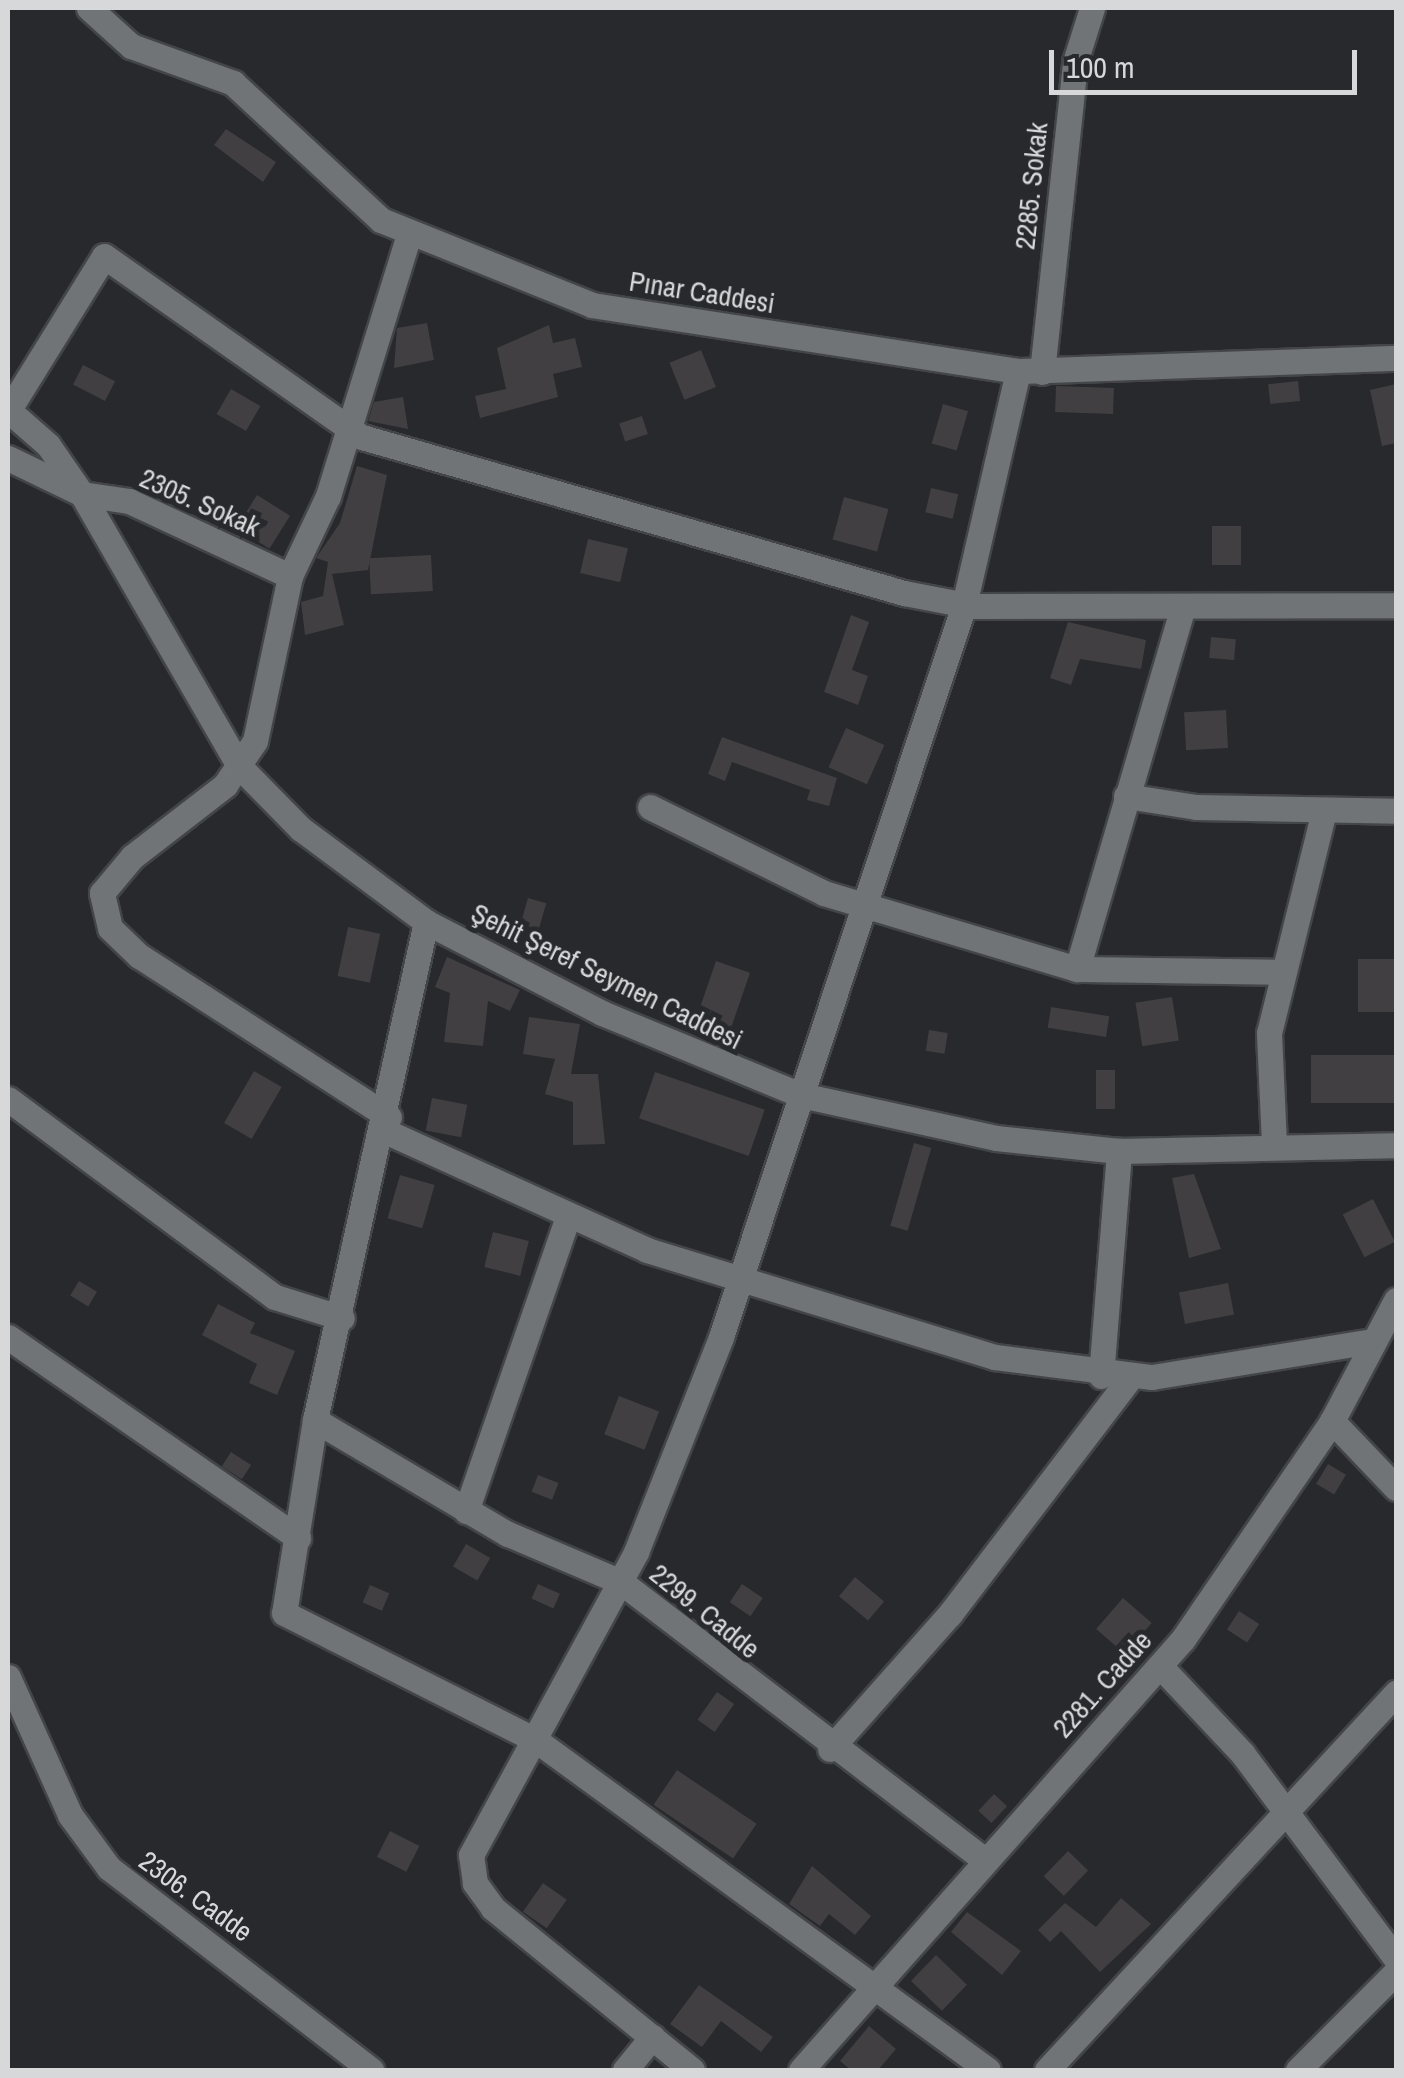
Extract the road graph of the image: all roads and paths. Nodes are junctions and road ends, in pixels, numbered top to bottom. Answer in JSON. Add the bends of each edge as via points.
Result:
{"nodes":[{"id":1,"x":89,"y":8,"type":"edge"},
{"id":2,"x":1092,"y":8,"type":"edge"},
{"id":3,"x":409,"y":236,"type":"junction"},
{"id":4,"x":1396,"y":358,"type":"edge"},
{"id":5,"x":1030,"y":372,"type":"junction"},
{"id":6,"x":8,"y":411,"type":"edge"},
{"id":7,"x":350,"y":429,"type":"junction"},
{"id":8,"x":8,"y":458,"type":"edge"},
{"id":9,"x":82,"y":494,"type":"junction"},
{"id":10,"x":290,"y":576,"type":"junction"},
{"id":11,"x":1396,"y":604,"type":"edge"},
{"id":12,"x":964,"y":605,"type":"junction"},
{"id":13,"x":1183,"y":606,"type":"junction"},
{"id":14,"x":239,"y":766,"type":"junction"},
{"id":15,"x":1126,"y":796,"type":"junction"},
{"id":16,"x":650,"y":807,"type":"dead end"},
{"id":17,"x":1324,"y":810,"type":"junction"},
{"id":18,"x":1396,"y":811,"type":"edge"},
{"id":19,"x":863,"y":906,"type":"junction"},
{"id":20,"x":426,"y":922,"type":"junction"},
{"id":21,"x":1077,"y":969,"type":"junction"},
{"id":22,"x":1284,"y":972,"type":"junction"},
{"id":23,"x":800,"y":1095,"type":"junction"},
{"id":24,"x":8,"y":1099,"type":"edge"},
{"id":25,"x":387,"y":1124,"type":"junction"},
{"id":26,"x":1274,"y":1144,"type":"junction"},
{"id":27,"x":1396,"y":1145,"type":"edge"},
{"id":28,"x":1119,"y":1151,"type":"junction"},
{"id":29,"x":568,"y":1216,"type":"junction"},
{"id":30,"x":740,"y":1280,"type":"junction"},
{"id":31,"x":1396,"y":1300,"type":"edge"},
{"id":32,"x":342,"y":1318,"type":"junction"},
{"id":33,"x":8,"y":1337,"type":"edge"},
{"id":34,"x":1372,"y":1341,"type":"junction"},
{"id":35,"x":1101,"y":1376,"type":"junction"},
{"id":36,"x":1130,"y":1378,"type":"junction"},
{"id":37,"x":314,"y":1420,"type":"junction"},
{"id":38,"x":1332,"y":1421,"type":"junction"},
{"id":39,"x":1396,"y":1488,"type":"edge"},
{"id":40,"x":466,"y":1511,"type":"junction"},
{"id":41,"x":298,"y":1538,"type":"junction"},
{"id":42,"x":621,"y":1582,"type":"junction"},
{"id":43,"x":1160,"y":1666,"type":"junction"},
{"id":44,"x":8,"y":1677,"type":"edge"},
{"id":45,"x":1396,"y":1692,"type":"edge"},
{"id":46,"x":537,"y":1741,"type":"junction"},
{"id":47,"x":830,"y":1750,"type":"junction"},
{"id":48,"x":1286,"y":1811,"type":"junction"},
{"id":49,"x":982,"y":1858,"type":"junction"},
{"id":50,"x":1396,"y":1959,"type":"edge"},
{"id":51,"x":1396,"y":1972,"type":"edge"},
{"id":52,"x":874,"y":1982,"type":"junction"},
{"id":53,"x":652,"y":2037,"type":"junction"},
{"id":54,"x":371,"y":2070,"type":"edge"},
{"id":55,"x":625,"y":2070,"type":"edge"},
{"id":56,"x":692,"y":2070,"type":"edge"},
{"id":57,"x":801,"y":2070,"type":"edge"},
{"id":58,"x":988,"y":2070,"type":"edge"},
{"id":59,"x":1047,"y":2070,"type":"edge"},
{"id":60,"x":1298,"y":2070,"type":"edge"}],
"edges":[{"from":1,"to":3,"type":"street","name":"Pınar Caddesi","via":[[131,46],[233,83],[360,204]]},
{"from":2,"to":5,"type":"street","name":"2285. Sokak","via":[[1073,76]]},
{"from":3,"to":5,"type":"street","name":"Pınar Caddesi","via":[[592,306]]},
{"from":3,"to":7,"type":"street"},
{"from":4,"to":5,"type":"street","name":"Pınar Caddesi"},
{"from":5,"to":12,"type":"street","name":"2285. Sokak"},
{"from":6,"to":7,"type":"street","via":[[104,256]]},
{"from":6,"to":9,"type":"street","via":[[48,445]]},
{"from":7,"to":10,"type":"street"},
{"from":7,"to":12,"type":"street"},
{"from":8,"to":9,"type":"street"},
{"from":9,"to":10,"type":"street","name":"2305. Sokak","via":[[129,501]]},
{"from":9,"to":14,"type":"street","name":"Şehit Şeref Seymen Caddesi"},
{"from":10,"to":14,"type":"street","via":[[255,741]]},
{"from":11,"to":13,"type":"street"},
{"from":12,"to":13,"type":"street"},
{"from":12,"to":19,"type":"street","name":"2285. Sokak"},
{"from":13,"to":15,"type":"street"},
{"from":14,"to":20,"type":"street","name":"Şehit Şeref Seymen Caddesi","via":[[344,865]]},
{"from":14,"to":25,"type":"street","via":[[114,873],[102,893],[110,928],[171,980]]},
{"from":15,"to":17,"type":"street"},
{"from":15,"to":21,"type":"street"},
{"from":16,"to":19,"type":"street"},
{"from":17,"to":18,"type":"street"},
{"from":17,"to":22,"type":"street"},
{"from":19,"to":21,"type":"street"},
{"from":19,"to":23,"type":"street","name":"2285. Sokak"},
{"from":20,"to":23,"type":"street","name":"Şehit Şeref Seymen Caddesi","via":[[602,1013]]},
{"from":20,"to":25,"type":"street"},
{"from":21,"to":22,"type":"street"},
{"from":22,"to":26,"type":"street","via":[[1269,1033]]},
{"from":23,"to":28,"type":"street","name":"Şehit Şeref Seymen Caddesi","via":[[996,1138]]},
{"from":23,"to":30,"type":"street","name":"2285. Sokak"},
{"from":24,"to":32,"type":"street","via":[[275,1297]]},
{"from":25,"to":29,"type":"street"},
{"from":25,"to":32,"type":"street"},
{"from":26,"to":27,"type":"street","name":"Şehit Şeref Seymen Caddesi"},
{"from":26,"to":28,"type":"street","name":"Şehit Şeref Seymen Caddesi"},
{"from":28,"to":35,"type":"street"},
{"from":29,"to":30,"type":"street"},
{"from":29,"to":40,"type":"street"},
{"from":30,"to":35,"type":"street","via":[[995,1356]]},
{"from":30,"to":42,"type":"street","name":"2285. Sokak"},
{"from":31,"to":34,"type":"street","name":"2281. Cadde"},
{"from":32,"to":37,"type":"street"},
{"from":33,"to":41,"type":"street"},
{"from":34,"to":36,"type":"street"},
{"from":34,"to":38,"type":"street","name":"2281. Cadde"},
{"from":35,"to":36,"type":"street"},
{"from":36,"to":47,"type":"street","via":[[1109,1416]]},
{"from":37,"to":40,"type":"street","name":"2299. Cadde"},
{"from":37,"to":41,"type":"street"},
{"from":38,"to":39,"type":"street"},
{"from":38,"to":43,"type":"street","name":"2281. Cadde"},
{"from":40,"to":42,"type":"street","name":"2299. Cadde"},
{"from":41,"to":46,"type":"street","via":[[284,1613]]},
{"from":42,"to":46,"type":"street","name":"2285. Sokak"},
{"from":42,"to":47,"type":"street","name":"2299. Cadde"},
{"from":43,"to":48,"type":"street"},
{"from":43,"to":49,"type":"street","name":"2281. Cadde"},
{"from":44,"to":54,"type":"street","name":"2306. Cadde","via":[[70,1814],[108,1868]]},
{"from":45,"to":48,"type":"street"},
{"from":46,"to":52,"type":"street"},
{"from":46,"to":53,"type":"street","name":"2285. Sokak","via":[[471,1855],[475,1883]]},
{"from":47,"to":49,"type":"street","name":"2299. Cadde"},
{"from":48,"to":50,"type":"street"},
{"from":48,"to":59,"type":"street"},
{"from":49,"to":52,"type":"street","name":"2281. Cadde"},
{"from":51,"to":60,"type":"street"},
{"from":52,"to":57,"type":"street","name":"2281. Cadde"},
{"from":52,"to":58,"type":"street"},
{"from":53,"to":55,"type":"street"},
{"from":53,"to":56,"type":"street","name":"2285. Sokak"}]}
